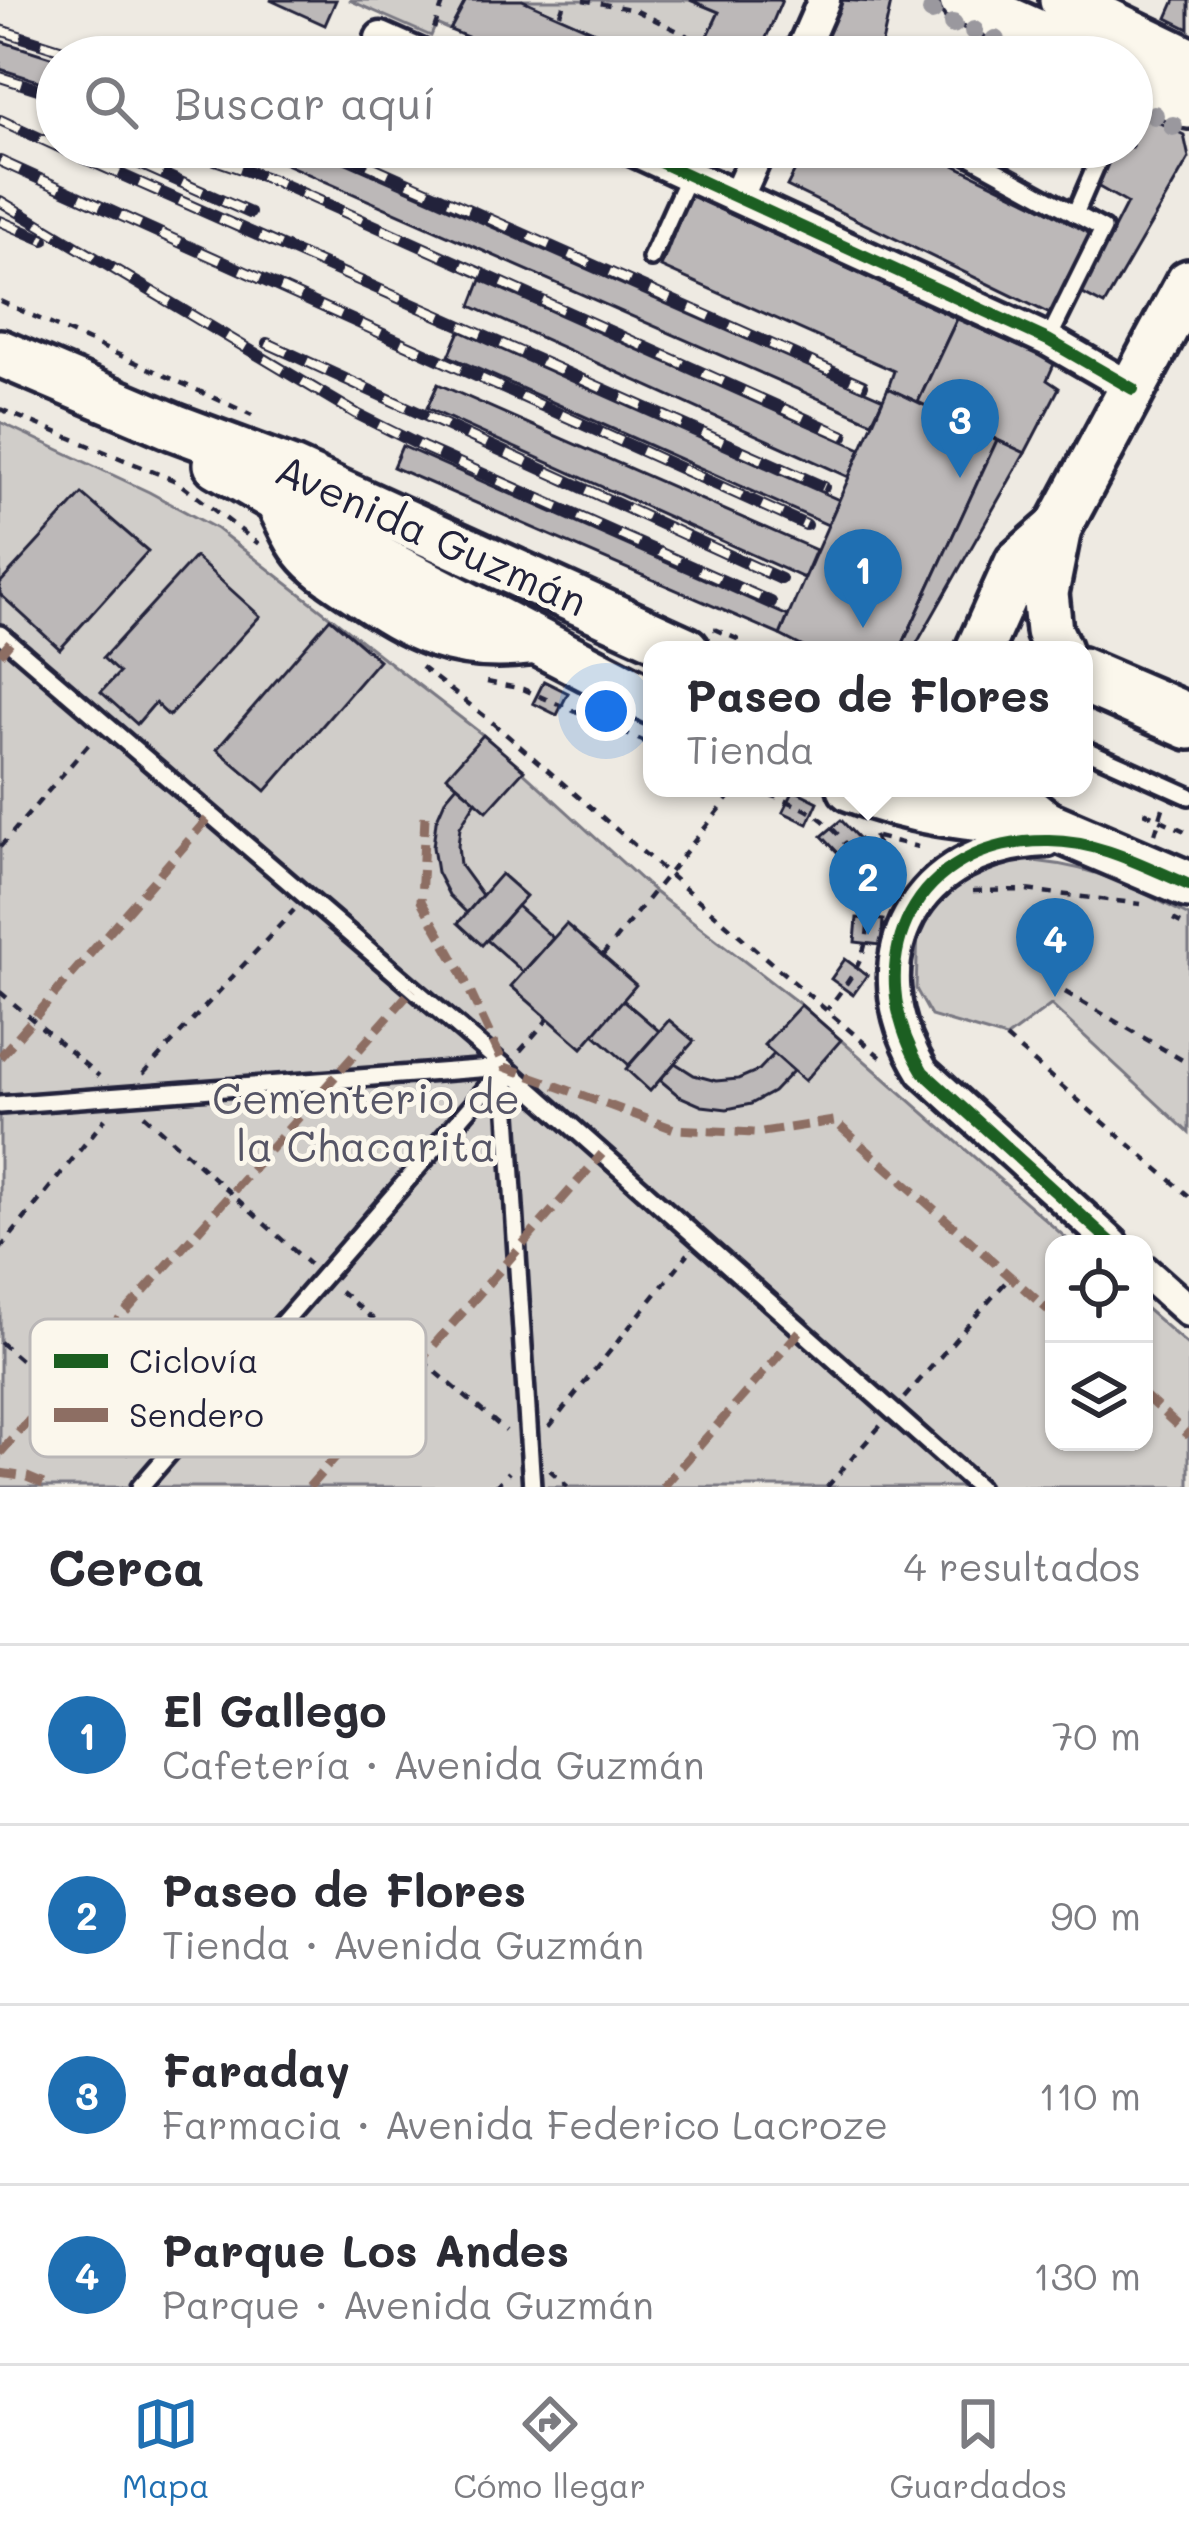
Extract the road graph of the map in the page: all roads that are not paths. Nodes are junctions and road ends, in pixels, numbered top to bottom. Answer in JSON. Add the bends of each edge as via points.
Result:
{"nodes":[{"id":1,"x":824,"y":0,"type":"edge"},
{"id":2,"x":963,"y":0,"type":"edge"},
{"id":3,"x":1063,"y":0,"type":"edge"},
{"id":4,"x":808,"y":36,"type":"edge"},
{"id":5,"x":1044,"y":36,"type":"edge"},
{"id":6,"x":1137,"y":36,"type":"edge"},
{"id":7,"x":1153,"y":44,"type":"edge"},
{"id":8,"x":1189,"y":61,"type":"edge"},
{"id":9,"x":1153,"y":87,"type":"edge"},
{"id":10,"x":1189,"y":105,"type":"edge"},
{"id":11,"x":674,"y":168,"type":"edge"},
{"id":12,"x":751,"y":168,"type":"edge"},
{"id":13,"x":991,"y":168,"type":"edge"},
{"id":14,"x":1095,"y":168,"type":"edge"},
{"id":15,"x":689,"y":175,"type":"junction"},
{"id":16,"x":738,"y":196,"type":"junction"},
{"id":17,"x":1075,"y":214,"type":"junction"},
{"id":18,"x":651,"y":258,"type":"dead end"},
{"id":19,"x":1189,"y":283,"type":"edge"},
{"id":20,"x":1048,"y":340,"type":"junction"},
{"id":21,"x":0,"y":352,"type":"edge"},
{"id":22,"x":1133,"y":389,"type":"junction"},
{"id":23,"x":174,"y":427,"type":"junction"},
{"id":24,"x":1058,"y":528,"type":"junction"},
{"id":25,"x":497,"y":562,"type":"junction"},
{"id":26,"x":375,"y":579,"type":"junction"},
{"id":27,"x":0,"y":634,"type":"edge"},
{"id":28,"x":532,"y":641,"type":"junction"},
{"id":29,"x":667,"y":641,"type":"edge"},
{"id":30,"x":983,"y":641,"type":"edge"},
{"id":31,"x":1062,"y":641,"type":"edge"},
{"id":32,"x":1093,"y":659,"type":"edge"},
{"id":33,"x":643,"y":678,"type":"edge"},
{"id":34,"x":1093,"y":684,"type":"edge"},
{"id":35,"x":643,"y":696,"type":"edge"},
{"id":36,"x":1189,"y":700,"type":"edge"},
{"id":37,"x":1189,"y":726,"type":"edge"},
{"id":38,"x":1093,"y":753,"type":"edge"},
{"id":39,"x":1189,"y":796,"type":"edge"},
{"id":40,"x":883,"y":797,"type":"edge"},
{"id":41,"x":1012,"y":797,"type":"edge"},
{"id":42,"x":1046,"y":824,"type":"junction"},
{"id":43,"x":1090,"y":844,"type":"junction"},
{"id":44,"x":1159,"y":886,"type":"edge"},
{"id":45,"x":505,"y":1067,"type":"junction"},
{"id":46,"x":0,"y":1105,"type":"edge"},
{"id":47,"x":1103,"y":1235,"type":"edge"},
{"id":48,"x":1153,"y":1279,"type":"edge"},
{"id":49,"x":1189,"y":1311,"type":"edge"},
{"id":50,"x":287,"y":1319,"type":"edge"},
{"id":51,"x":166,"y":1457,"type":"edge"},
{"id":52,"x":146,"y":1480,"type":"edge"},
{"id":53,"x":532,"y":1487,"type":"edge"},
{"id":54,"x":978,"y":1487,"type":"edge"}],
"edges":[{"from":1,"to":4,"type":"street"},
{"from":2,"to":5,"type":"main road"},
{"from":3,"to":6,"type":"main road"},
{"from":7,"to":8,"type":"main road"},
{"from":9,"to":10,"type":"main road"},
{"from":11,"to":15,"type":"street"},
{"from":12,"to":16,"type":"street"},
{"from":13,"to":17,"type":"lane"},
{"from":14,"to":17,"type":"lane"},
{"from":15,"to":16,"type":"street"},
{"from":15,"to":18,"type":"lane"},
{"from":16,"to":20,"type":"street"},
{"from":17,"to":20,"type":"lane","via":[[1103,229]]},
{"from":19,"to":22,"type":"main road"},
{"from":20,"to":22,"type":"street"},
{"from":21,"to":23,"type":"main road","name":"Avenida Guzmán"},
{"from":22,"to":24,"type":"main road"},
{"from":23,"to":25,"type":"main road","name":"Avenida Guzmán"},
{"from":23,"to":26,"type":"main road","name":"Avenida Guzmán"},
{"from":24,"to":30,"type":"main road","via":[[1018,562]]},
{"from":24,"to":31,"type":"main road","via":[[1047,574]]},
{"from":25,"to":26,"type":"main road","via":[[413,546],[393,551]]},
{"from":25,"to":29,"type":"main road","name":"Avenida Guzmán"},
{"from":26,"to":28,"type":"main road","name":"Avenida Guzmán"},
{"from":27,"to":45,"type":"lane"},
{"from":28,"to":33,"type":"lane"},
{"from":28,"to":35,"type":"main road","name":"Avenida Guzmán"},
{"from":32,"to":36,"type":"lane"},
{"from":34,"to":37,"type":"main road"},
{"from":38,"to":39,"type":"lane"},
{"from":40,"to":42,"type":"main road","via":[[954,817]]},
{"from":41,"to":42,"type":"main road"},
{"from":42,"to":43,"type":"main road"},
{"from":43,"to":44,"type":"main road"},
{"from":43,"to":47,"type":"street","via":[[1011,842],[941,876],[900,938],[893,976],[895,1013],[922,1072]]},
{"from":45,"to":46,"type":"lane"},
{"from":45,"to":50,"type":"lane"},
{"from":45,"to":53,"type":"lane"},
{"from":45,"to":54,"type":"lane"},
{"from":48,"to":49,"type":"street"},
{"from":51,"to":52,"type":"lane"}]}
